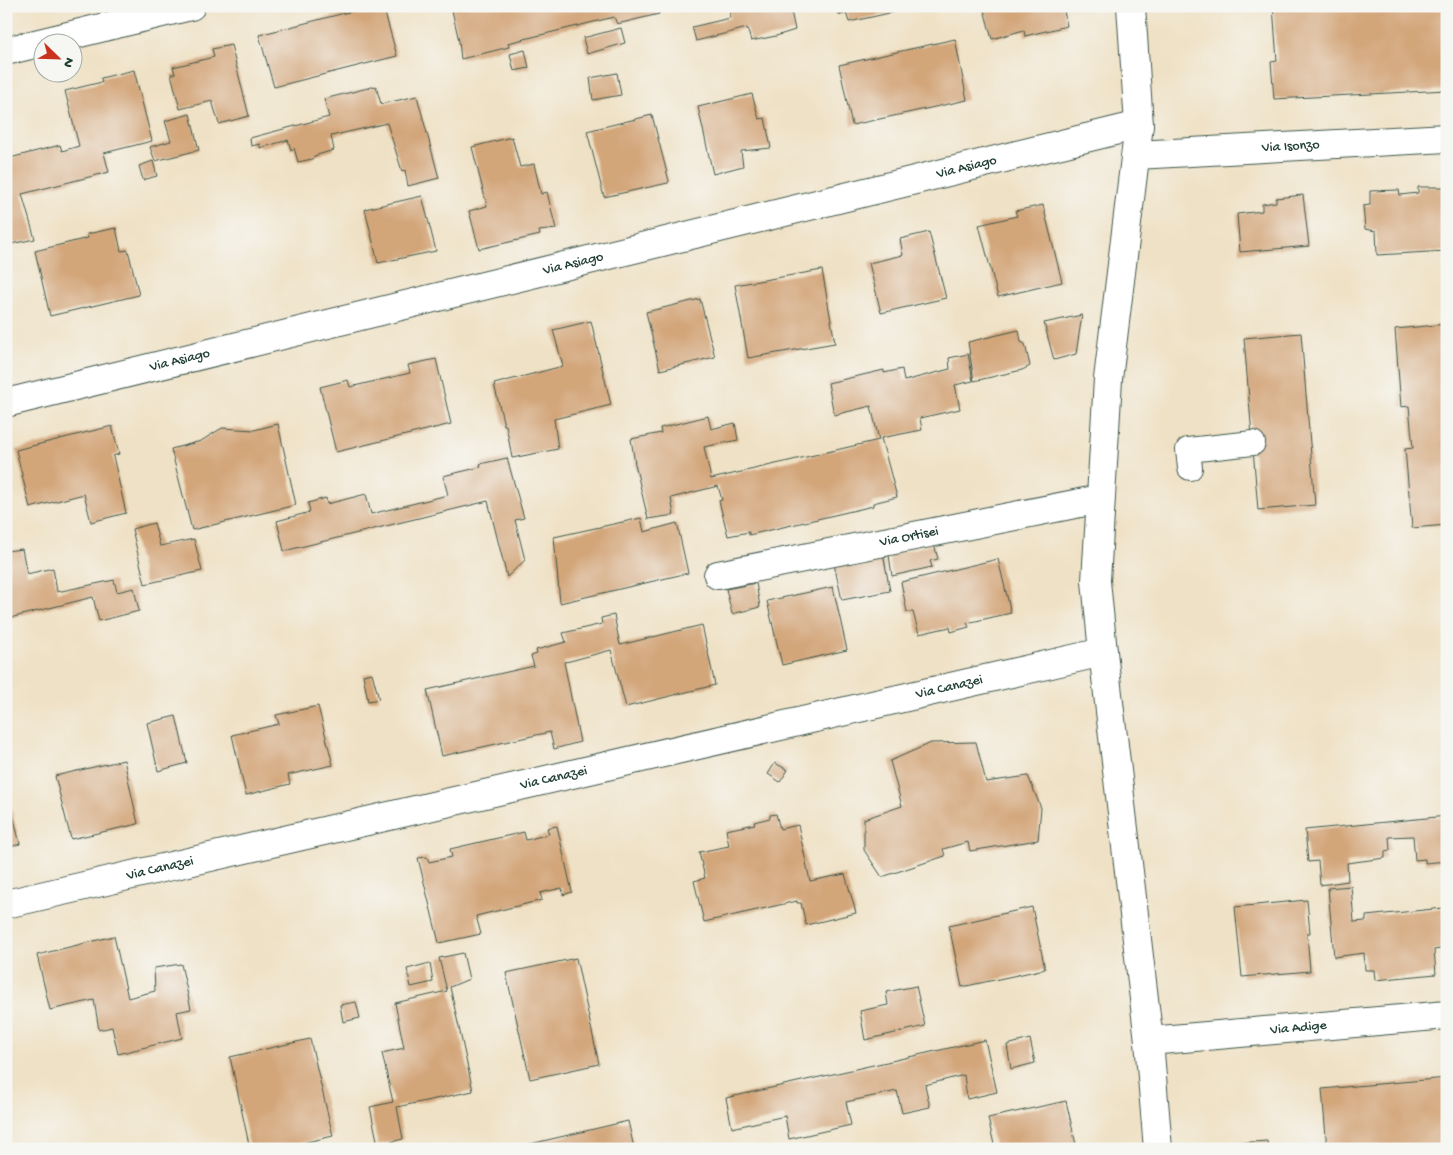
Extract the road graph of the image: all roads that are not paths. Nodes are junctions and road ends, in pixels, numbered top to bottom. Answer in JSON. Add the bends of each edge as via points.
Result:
{"nodes":[{"id":1,"x":191,"y":6,"type":"edge"},
{"id":2,"x":1131,"y":6,"type":"edge"},
{"id":3,"x":6,"y":51,"type":"edge"},
{"id":4,"x":1139,"y":125,"type":"junction"},
{"id":5,"x":1447,"y":138,"type":"edge"},
{"id":6,"x":1136,"y":155,"type":"junction"},
{"id":7,"x":6,"y":403,"type":"edge"},
{"id":8,"x":1252,"y":442,"type":"dead end"},
{"id":9,"x":1190,"y":468,"type":"dead end"},
{"id":10,"x":1100,"y":499,"type":"junction"},
{"id":11,"x":718,"y":575,"type":"dead end"},
{"id":12,"x":1103,"y":652,"type":"junction"},
{"id":13,"x":6,"y":904,"type":"edge"},
{"id":14,"x":1447,"y":1015,"type":"edge"},
{"id":15,"x":1149,"y":1041,"type":"junction"},
{"id":16,"x":1158,"y":1149,"type":"edge"}],
"edges":[{"from":1,"to":3,"type":"street"},
{"from":2,"to":4,"type":"street"},
{"from":4,"to":6,"type":"street"},
{"from":4,"to":7,"type":"street","name":"Via Asiago"},
{"from":5,"to":6,"type":"street","name":"Via Isonzo"},
{"from":6,"to":10,"type":"street","via":[[1108,379]]},
{"from":8,"to":9,"type":"street","via":[[1188,450]]},
{"from":10,"to":11,"type":"street","name":"Via Ortisei"},
{"from":10,"to":12,"type":"street","via":[[1096,581]]},
{"from":12,"to":13,"type":"street","name":"Via Canazei"},
{"from":12,"to":15,"type":"street"},
{"from":14,"to":15,"type":"street","name":"Via Adige"},
{"from":15,"to":16,"type":"street"}]}
